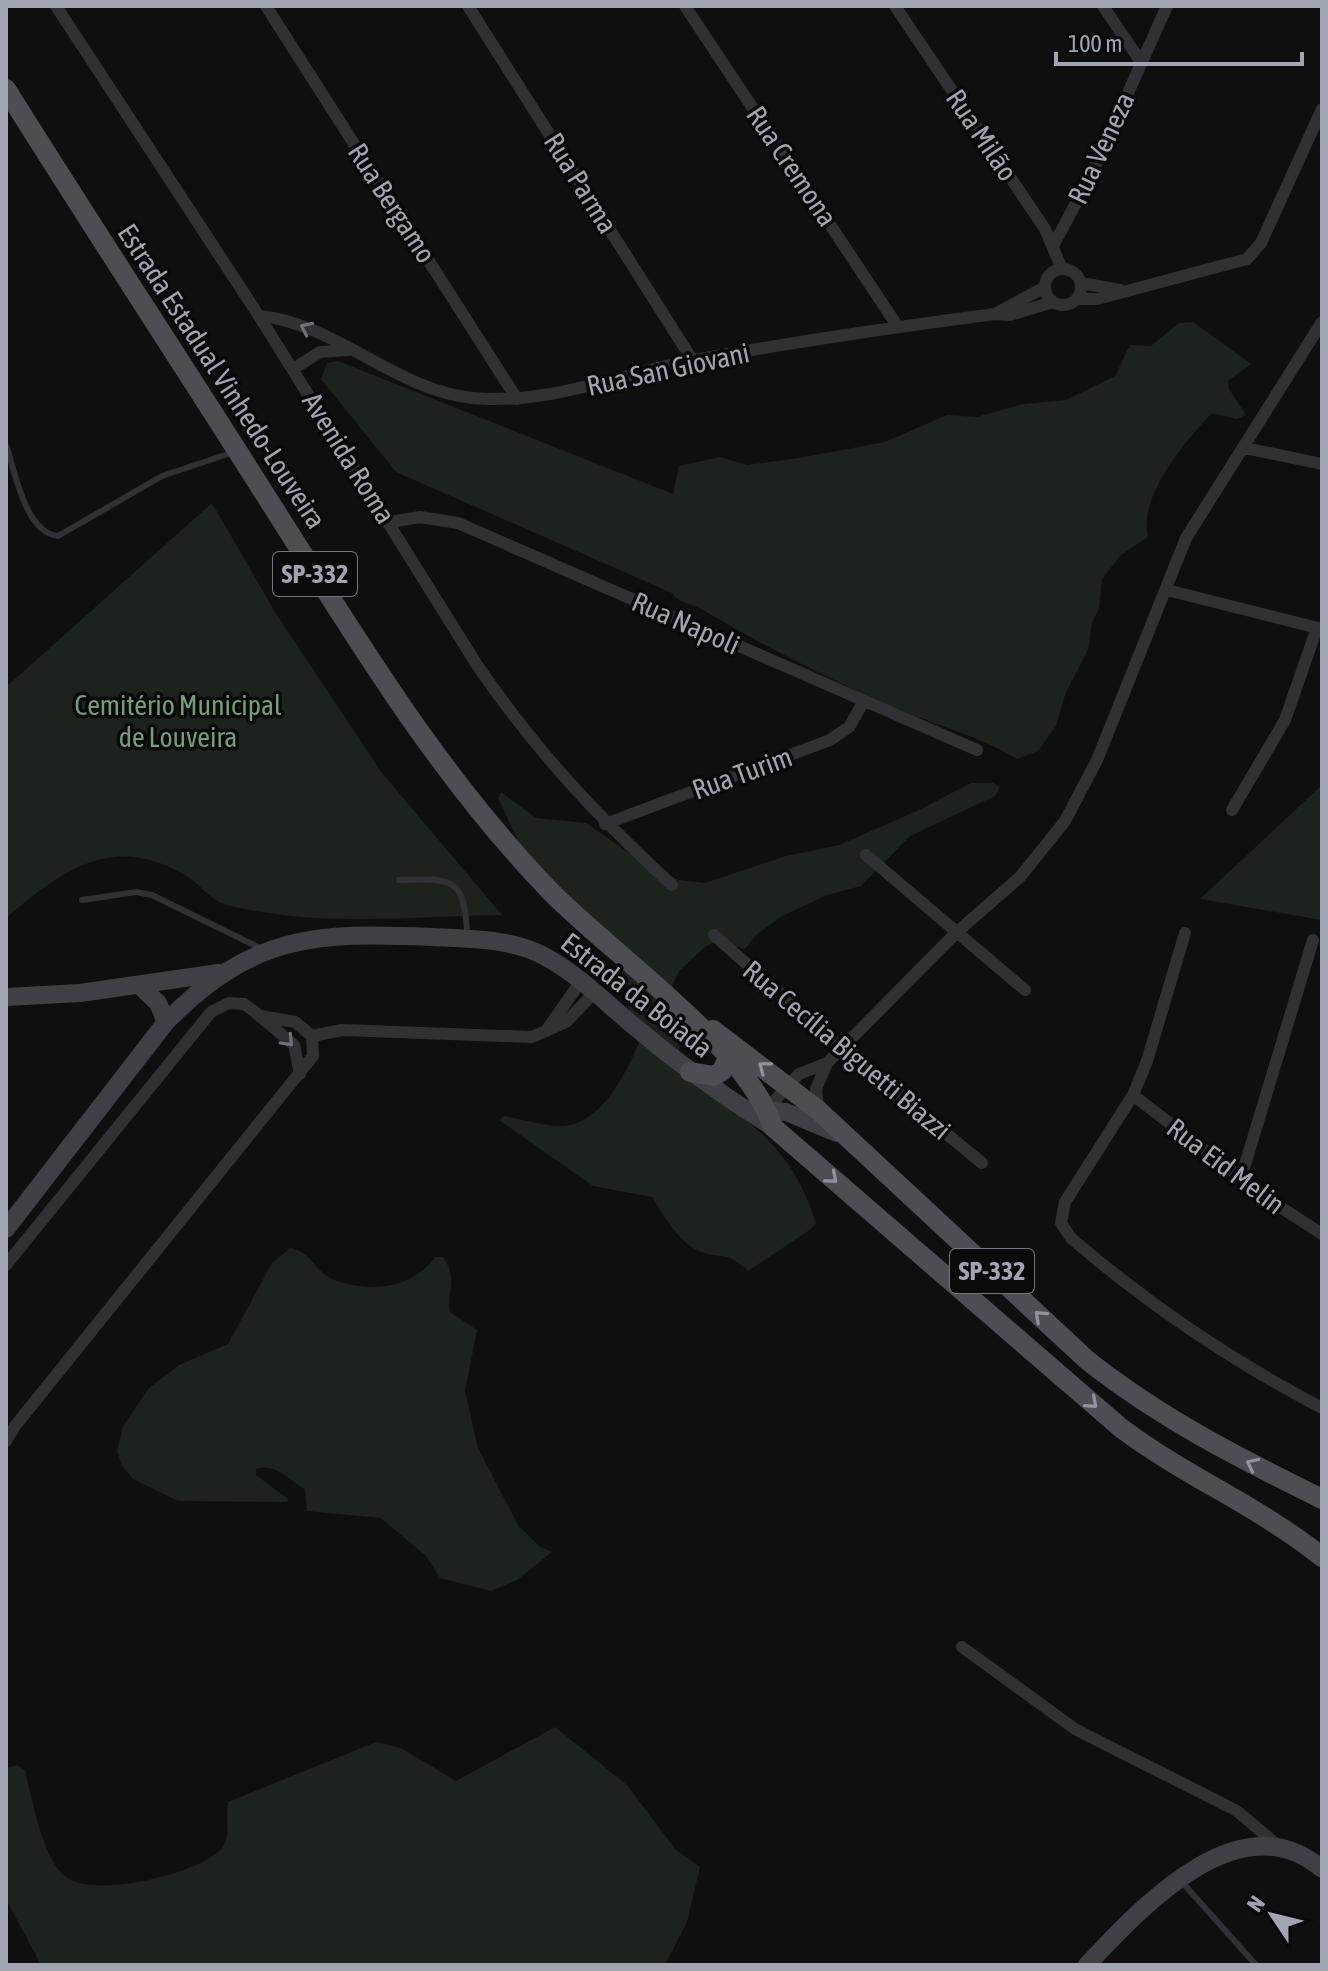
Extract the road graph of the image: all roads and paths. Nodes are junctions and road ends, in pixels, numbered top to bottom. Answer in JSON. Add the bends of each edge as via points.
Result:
{"nodes":[{"id":1,"x":56,"y":6,"type":"edge"},
{"id":2,"x":266,"y":6,"type":"edge"},
{"id":3,"x":468,"y":6,"type":"edge"},
{"id":4,"x":685,"y":6,"type":"edge"},
{"id":5,"x":895,"y":6,"type":"edge"},
{"id":6,"x":1103,"y":6,"type":"edge"},
{"id":7,"x":1167,"y":6,"type":"edge"},
{"id":8,"x":1141,"y":62,"type":"junction"},
{"id":9,"x":6,"y":89,"type":"edge"},
{"id":10,"x":1322,"y":109,"type":"edge"},
{"id":11,"x":1053,"y":246,"type":"junction"},
{"id":12,"x":1062,"y":269,"type":"junction"},
{"id":13,"x":1081,"y":283,"type":"junction"},
{"id":14,"x":1045,"y":287,"type":"junction"},
{"id":15,"x":1120,"y":290,"type":"junction"},
{"id":16,"x":1077,"y":299,"type":"junction"},
{"id":17,"x":1053,"y":302,"type":"junction"},
{"id":18,"x":995,"y":314,"type":"junction"},
{"id":19,"x":259,"y":316,"type":"junction"},
{"id":20,"x":1322,"y":322,"type":"edge"},
{"id":21,"x":898,"y":327,"type":"junction"},
{"id":22,"x":348,"y":350,"type":"junction"},
{"id":23,"x":693,"y":361,"type":"junction"},
{"id":24,"x":293,"y":369,"type":"junction"},
{"id":25,"x":517,"y":399,"type":"junction"},
{"id":26,"x":6,"y":445,"type":"edge"},
{"id":27,"x":1245,"y":448,"type":"junction"},
{"id":28,"x":238,"y":451,"type":"junction"},
{"id":29,"x":1322,"y":464,"type":"edge"},
{"id":30,"x":390,"y":522,"type":"junction"},
{"id":31,"x":1167,"y":590,"type":"junction"},
{"id":32,"x":1320,"y":629,"type":"edge"},
{"id":33,"x":864,"y":701,"type":"junction"},
{"id":34,"x":977,"y":750,"type":"dead end"},
{"id":35,"x":1232,"y":810,"type":"dead end"},
{"id":36,"x":605,"y":824,"type":"junction"},
{"id":37,"x":866,"y":855,"type":"dead end"},
{"id":38,"x":399,"y":880,"type":"dead end"},
{"id":39,"x":672,"y":885,"type":"dead end"},
{"id":40,"x":82,"y":900,"type":"dead end"},
{"id":41,"x":957,"y":932,"type":"junction"},
{"id":42,"x":1185,"y":933,"type":"dead end"},
{"id":43,"x":714,"y":935,"type":"dead end"},
{"id":44,"x":467,"y":939,"type":"junction"},
{"id":45,"x":1313,"y":940,"type":"dead end"},
{"id":46,"x":267,"y":952,"type":"junction"},
{"id":47,"x":222,"y":972,"type":"junction"},
{"id":48,"x":140,"y":986,"type":"junction"},
{"id":49,"x":588,"y":987,"type":"junction"},
{"id":50,"x":1025,"y":990,"type":"dead end"},
{"id":51,"x":6,"y":997,"type":"edge"},
{"id":52,"x":682,"y":1011,"type":"junction"},
{"id":53,"x":261,"y":1016,"type":"junction"},
{"id":54,"x":166,"y":1022,"type":"junction"},
{"id":55,"x":312,"y":1036,"type":"junction"},
{"id":56,"x":842,"y":1048,"type":"junction"},
{"id":57,"x":728,"y":1058,"type":"junction"},
{"id":58,"x":827,"y":1063,"type":"junction"},
{"id":59,"x":690,"y":1072,"type":"junction"},
{"id":60,"x":300,"y":1074,"type":"junction"},
{"id":61,"x":789,"y":1086,"type":"junction"},
{"id":62,"x":1133,"y":1095,"type":"junction"},
{"id":63,"x":818,"y":1110,"type":"junction"},
{"id":64,"x":770,"y":1118,"type":"junction"},
{"id":65,"x":840,"y":1134,"type":"junction"},
{"id":66,"x":982,"y":1163,"type":"dead end"},
{"id":67,"x":879,"y":1168,"type":"junction"},
{"id":68,"x":1241,"y":1178,"type":"junction"},
{"id":69,"x":855,"y":1197,"type":"junction"},
{"id":70,"x":6,"y":1229,"type":"edge"},
{"id":71,"x":1322,"y":1234,"type":"edge"},
{"id":72,"x":6,"y":1265,"type":"edge"},
{"id":73,"x":1322,"y":1408,"type":"edge"},
{"id":74,"x":6,"y":1441,"type":"edge"},
{"id":75,"x":1322,"y":1499,"type":"edge"},
{"id":76,"x":1322,"y":1557,"type":"edge"},
{"id":77,"x":962,"y":1647,"type":"dead end"},
{"id":78,"x":1276,"y":1844,"type":"junction"},
{"id":79,"x":1322,"y":1869,"type":"edge"},
{"id":80,"x":1179,"y":1878,"type":"junction"},
{"id":81,"x":1087,"y":1965,"type":"edge"},
{"id":82,"x":1256,"y":1965,"type":"edge"}],
"edges":[{"from":1,"to":19,"type":"street","name":"Avenida Roma"},
{"from":2,"to":25,"type":"street","name":"Rua Bergamo"},
{"from":3,"to":23,"type":"street","name":"Rua Parma"},
{"from":4,"to":21,"type":"street","name":"Rua Cremona"},
{"from":5,"to":11,"type":"street","name":"Rua Milão"},
{"from":6,"to":8,"type":"street"},
{"from":7,"to":8,"type":"street","name":"Rua Veneza"},
{"from":8,"to":11,"type":"street","name":"Rua Veneza"},
{"from":9,"to":28,"type":"main road","name":"Estrada Estadual Vinhedo-Louveira","number":"SP-332"},
{"from":10,"to":15,"type":"street","via":[[1261,243],[1247,259]]},
{"from":11,"to":12,"type":"street","name":"Rua Milão"},
{"from":12,"to":13,"type":"street","via":[[1074,272]]},
{"from":12,"to":14,"type":"street","via":[[1048,277]]},
{"from":13,"to":15,"type":"street"},
{"from":13,"to":16,"type":"street"},
{"from":14,"to":17,"type":"street"},
{"from":14,"to":18,"type":"street","name":"Rua San Giovani"},
{"from":15,"to":16,"type":"street","via":[[1097,299]]},
{"from":16,"to":17,"type":"street","via":[[1065,305]]},
{"from":17,"to":18,"type":"street","name":"Rua San Giovani","via":[[1010,315]]},
{"from":18,"to":21,"type":"street","name":"Rua San Giovani"},
{"from":22,"to":19,"type":"street","name":"Rua San Giovani","one_way":true,"via":[[294,322]]},
{"from":19,"to":24,"type":"street","name":"Avenida Roma"},
{"from":20,"to":27,"type":"street"},
{"from":21,"to":23,"type":"street","name":"Rua San Giovani"},
{"from":22,"to":24,"type":"street","via":[[313,355]]},
{"from":22,"to":25,"type":"street","name":"Rua San Giovani","via":[[449,394]]},
{"from":23,"to":25,"type":"street","name":"Rua San Giovani"},
{"from":24,"to":30,"type":"street","name":"Avenida Roma"},
{"from":26,"to":28,"type":"lane","via":[[29,511],[42,530],[58,536],[162,476]]},
{"from":27,"to":29,"type":"street"},
{"from":27,"to":31,"type":"street","via":[[1186,538]]},
{"from":28,"to":52,"type":"main road","name":"Estrada Estadual Vinhedo-Louveira","number":"SP-332","via":[[380,678],[477,810],[553,893]]},
{"from":30,"to":33,"type":"street","name":"Rua Napoli","via":[[420,517],[458,523]]},
{"from":30,"to":36,"type":"street","name":"Avenida Roma","via":[[515,720]]},
{"from":31,"to":32,"type":"street"},
{"from":31,"to":41,"type":"street","via":[[1097,760],[1065,821],[1020,877]]},
{"from":32,"to":35,"type":"street","via":[[1285,720]]},
{"from":33,"to":34,"type":"street","name":"Rua Napoli"},
{"from":33,"to":36,"type":"street","name":"Rua Turim","via":[[849,727],[830,740]]},
{"from":36,"to":39,"type":"street","name":"Avenida Roma"},
{"from":37,"to":41,"type":"street"},
{"from":38,"to":44,"type":"lane","via":[[444,879],[454,886],[462,895]]},
{"from":40,"to":46,"type":"lane","via":[[136,892],[152,895]]},
{"from":41,"to":50,"type":"street"},
{"from":41,"to":56,"type":"street"},
{"from":42,"to":62,"type":"street"},
{"from":43,"to":56,"type":"street","name":"Rua Cecília Biguetti Biazzi"},
{"from":44,"to":46,"type":"main road","name":"Estrada da Boiada","via":[[347,933]]},
{"from":44,"to":49,"type":"main road","name":"Estrada da Boiada","via":[[528,949]]},
{"from":45,"to":68,"type":"street"},
{"from":46,"to":47,"type":"main road","name":"Estrada da Boiada"},
{"from":47,"to":48,"type":"main road"},
{"from":47,"to":54,"type":"main road","name":"Estrada da Boiada"},
{"from":48,"to":51,"type":"main road"},
{"from":48,"to":54,"type":"main road","via":[[158,1003]]},
{"from":49,"to":55,"type":"street","via":[[545,1034],[510,1039],[342,1030]]},
{"from":49,"to":59,"type":"main road","name":"Estrada da Boiada"},
{"from":52,"to":57,"type":"main road","number":"SP-332"},
{"from":61,"to":52,"type":"main road","number":"SP-332","one_way":true},
{"from":53,"to":55,"type":"street","via":[[295,1022]]},
{"from":53,"to":60,"type":"street","one_way":true,"via":[[294,1045]]},
{"from":53,"to":72,"type":"street","via":[[244,1004],[229,1003],[211,1012]]},
{"from":54,"to":70,"type":"main road","name":"Estrada da Boiada"},
{"from":55,"to":60,"type":"street","via":[[313,1056]]},
{"from":56,"to":58,"type":"street"},
{"from":56,"to":66,"type":"street","name":"Rua Cecília Biguetti Biazzi"},
{"from":57,"to":59,"type":"main road","via":[[714,1076]]},
{"from":57,"to":64,"type":"main road","number":"SP-332","via":[[751,1083]]},
{"from":58,"to":61,"type":"street","via":[[799,1074]]},
{"from":58,"to":63,"type":"street","via":[[816,1089]]},
{"from":59,"to":64,"type":"main road","name":"Estrada da Boiada","via":[[742,1108]]},
{"from":60,"to":74,"type":"street"},
{"from":61,"to":63,"type":"main road","number":"SP-332"},
{"from":61,"to":64,"type":"street"},
{"from":62,"to":68,"type":"street","name":"Rua Eid Melin"},
{"from":62,"to":73,"type":"street","via":[[1065,1202],[1065,1231],[1178,1324]]},
{"from":63,"to":65,"type":"main road","number":"SP-332"},
{"from":64,"to":65,"type":"main road","via":[[799,1115]]},
{"from":64,"to":69,"type":"main road","number":"SP-332","one_way":true},
{"from":65,"to":67,"type":"main road","number":"SP-332"},
{"from":67,"to":69,"type":"main road"},
{"from":75,"to":67,"type":"main road","number":"SP-332","one_way":true,"via":[[1212,1444],[1127,1392]]},
{"from":68,"to":71,"type":"street","name":"Rua Eid Melin"},
{"from":69,"to":76,"type":"main road","number":"SP-332","one_way":true,"via":[[1121,1428]]},
{"from":77,"to":78,"type":"street","via":[[1075,1729],[1237,1811]]},
{"from":78,"to":79,"type":"main road","via":[[1306,1855]]},
{"from":78,"to":80,"type":"main road","via":[[1235,1850]]},
{"from":80,"to":81,"type":"main road"},
{"from":80,"to":82,"type":"lane"}]}
